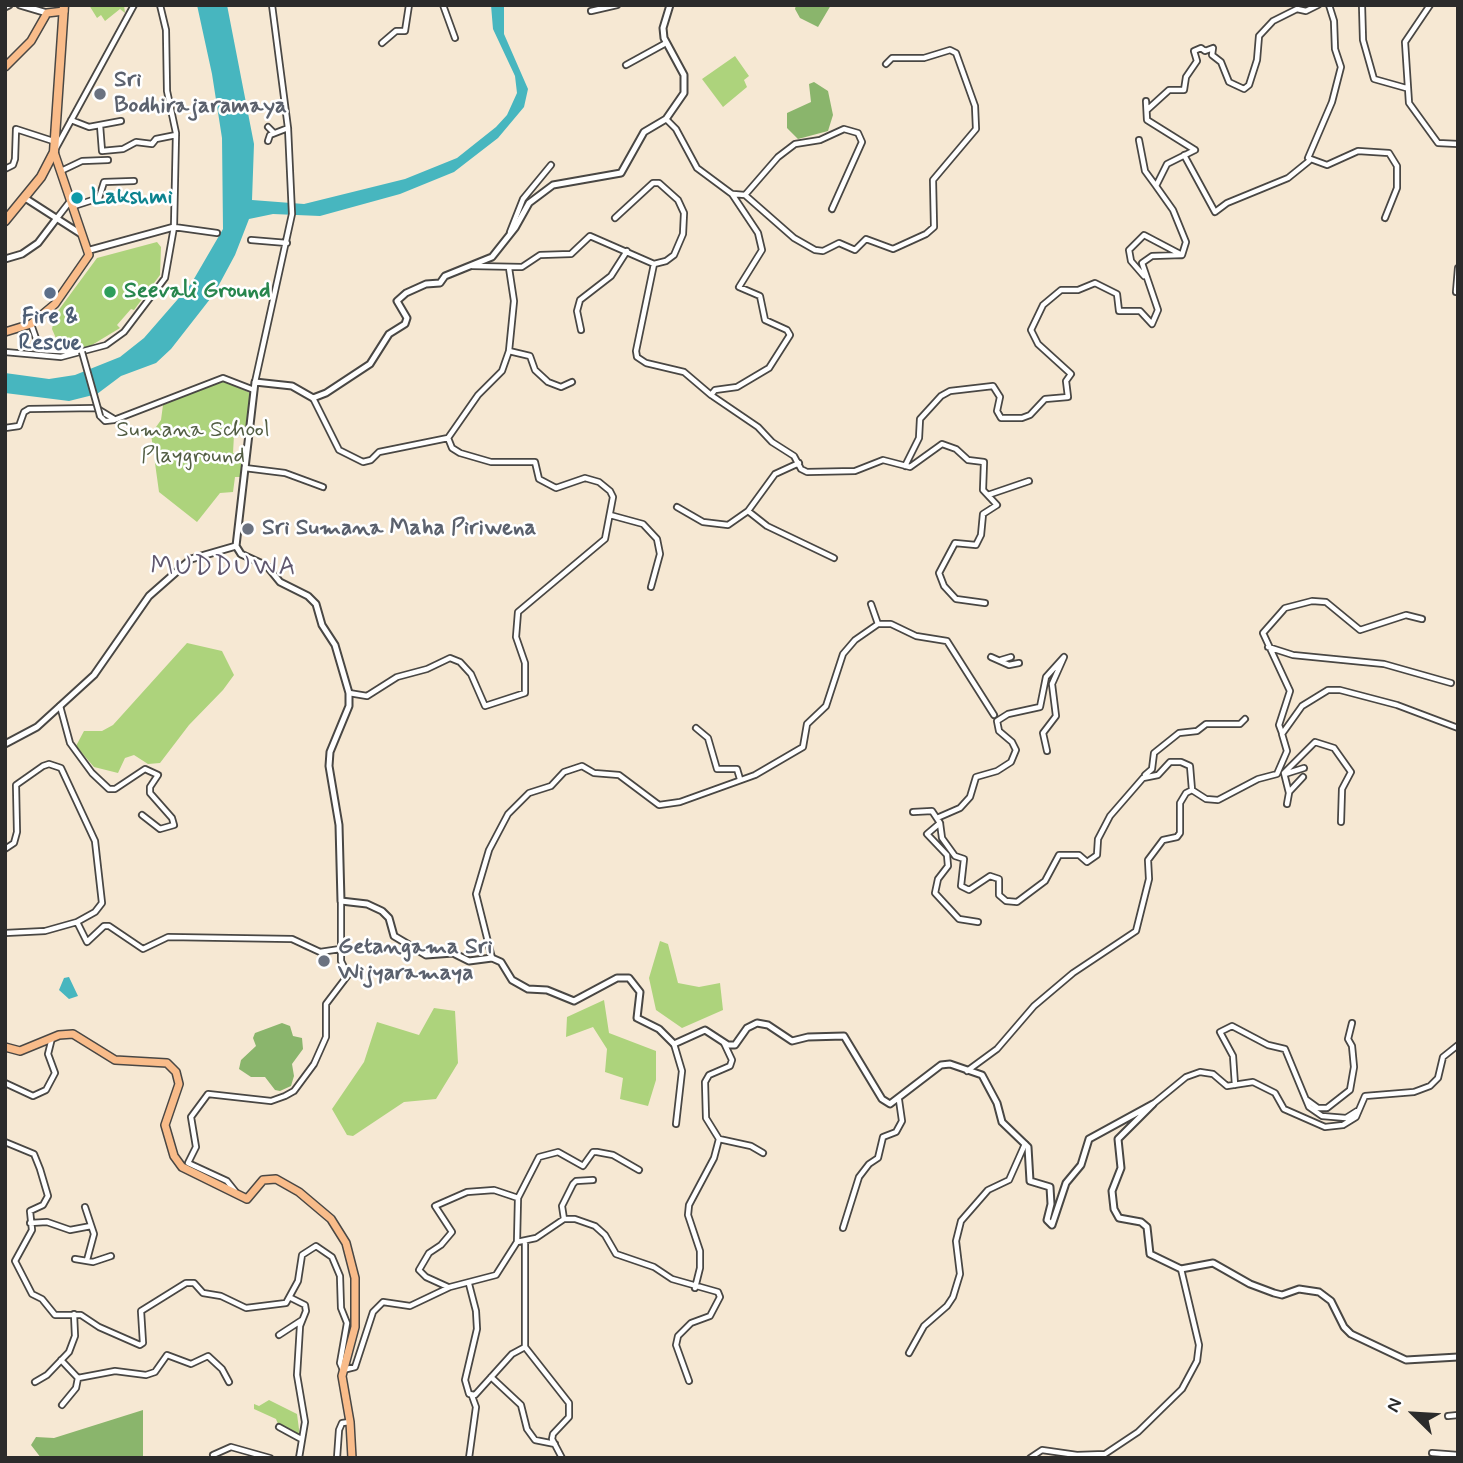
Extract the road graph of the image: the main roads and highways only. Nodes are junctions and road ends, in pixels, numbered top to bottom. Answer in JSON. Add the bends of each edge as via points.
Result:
{"nodes":[{"id":1,"x":64,"y":8,"type":"edge"},
{"id":2,"x":5,"y":67,"type":"edge"},
{"id":3,"x":54,"y":152,"type":"junction"},
{"id":4,"x":5,"y":221,"type":"edge"},
{"id":5,"x":5,"y":332,"type":"edge"},
{"id":6,"x":5,"y":1047,"type":"edge"},
{"id":7,"x":352,"y":1458,"type":"edge"}],
"edges":[{"from":1,"to":2,"type":"main road","via":[[47,13],[31,41]]},
{"from":1,"to":3,"type":"highway"},
{"from":3,"to":4,"type":"highway"},
{"from":3,"to":5,"type":"main road","via":[[90,250],[55,304],[31,324]]},
{"from":6,"to":7,"type":"main road","via":[[20,1051],[73,1034],[115,1060],[154,1060],[171,1066],[179,1084],[166,1125],[177,1161],[188,1171],[250,1198],[263,1180],[276,1179],[319,1207],[343,1237],[354,1273],[356,1321],[343,1370]]}]}
